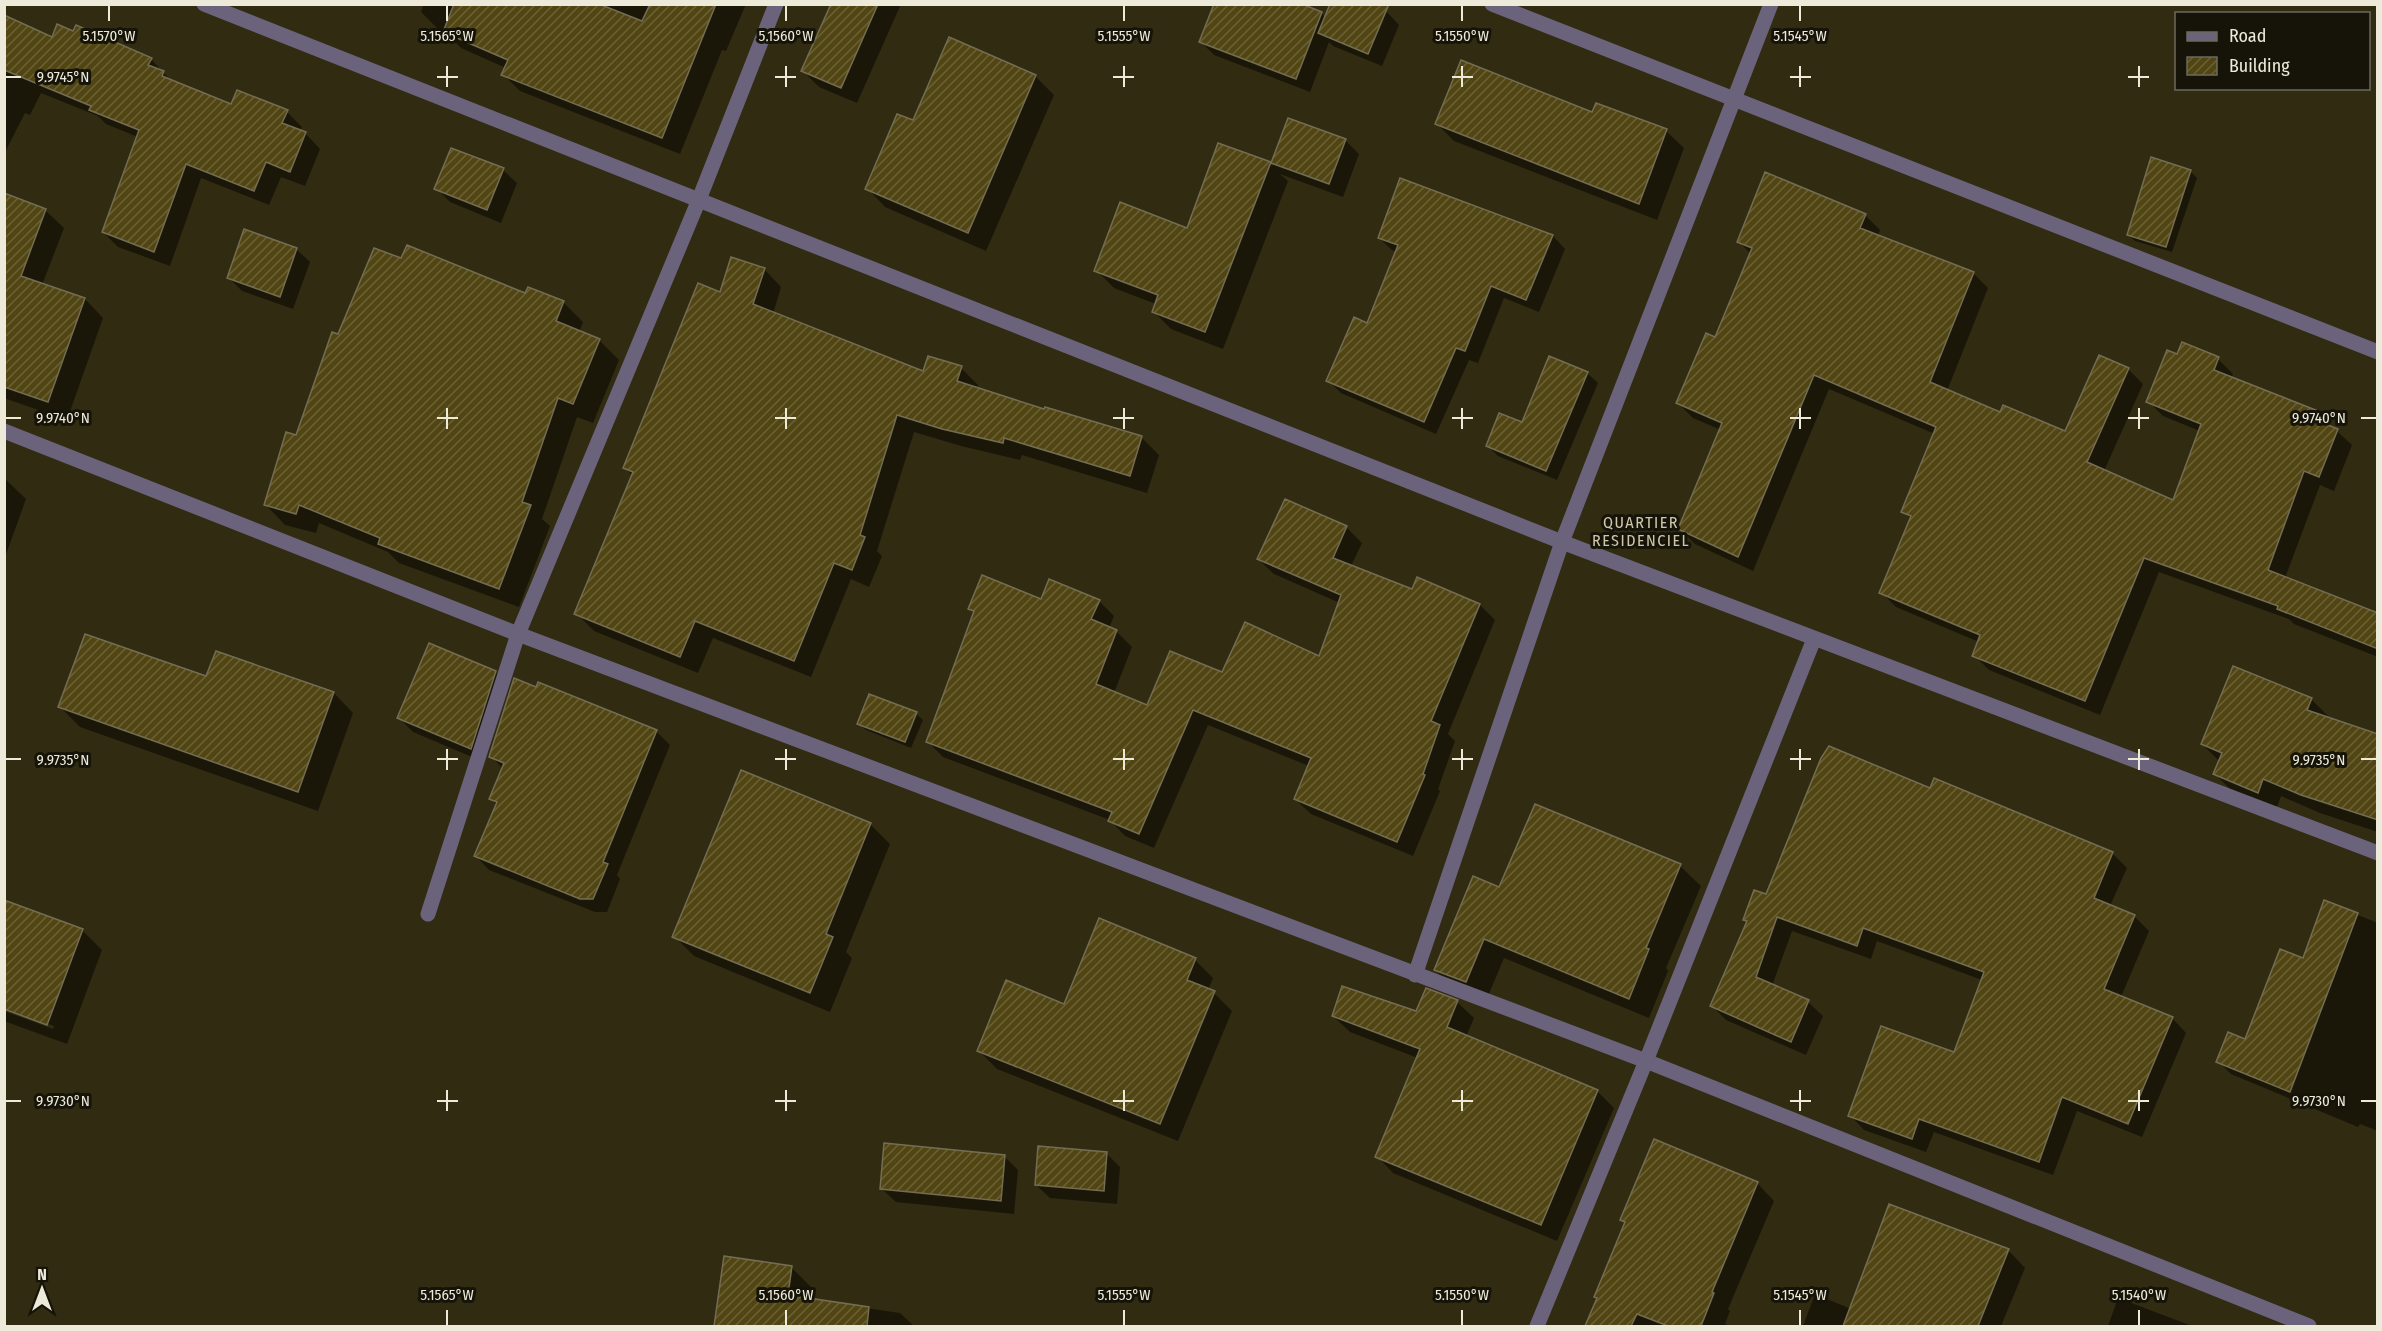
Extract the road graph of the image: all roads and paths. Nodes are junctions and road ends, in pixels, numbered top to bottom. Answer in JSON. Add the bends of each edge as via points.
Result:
{"nodes":[{"id":1,"x":204,"y":4,"type":"edge"},
{"id":2,"x":776,"y":4,"type":"edge"},
{"id":3,"x":1492,"y":4,"type":"edge"},
{"id":4,"x":1772,"y":4,"type":"edge"},
{"id":5,"x":1734,"y":99,"type":"junction"},
{"id":6,"x":698,"y":202,"type":"junction"},
{"id":7,"x":2378,"y":352,"type":"edge"},
{"id":8,"x":4,"y":431,"type":"edge"},
{"id":9,"x":1562,"y":542,"type":"junction"},
{"id":10,"x":518,"y":634,"type":"junction"},
{"id":11,"x":1814,"y":639,"type":"junction"},
{"id":12,"x":2378,"y":854,"type":"edge"},
{"id":13,"x":428,"y":914,"type":"dead end"},
{"id":14,"x":1415,"y":975,"type":"junction"},
{"id":15,"x":1646,"y":1061,"type":"junction"},
{"id":16,"x":1537,"y":1326,"type":"edge"},
{"id":17,"x":2309,"y":1326,"type":"edge"}],
"edges":[{"from":1,"to":6,"type":"street"},
{"from":2,"to":6,"type":"street"},
{"from":3,"to":5,"type":"street"},
{"from":4,"to":5,"type":"street"},
{"from":5,"to":7,"type":"street"},
{"from":5,"to":9,"type":"street"},
{"from":6,"to":9,"type":"street"},
{"from":6,"to":10,"type":"street"},
{"from":8,"to":10,"type":"street"},
{"from":9,"to":11,"type":"street"},
{"from":9,"to":14,"type":"street"},
{"from":10,"to":13,"type":"street"},
{"from":10,"to":14,"type":"street"},
{"from":11,"to":12,"type":"street"},
{"from":11,"to":15,"type":"street"},
{"from":14,"to":15,"type":"street"},
{"from":15,"to":16,"type":"street"},
{"from":15,"to":17,"type":"street"}]}
